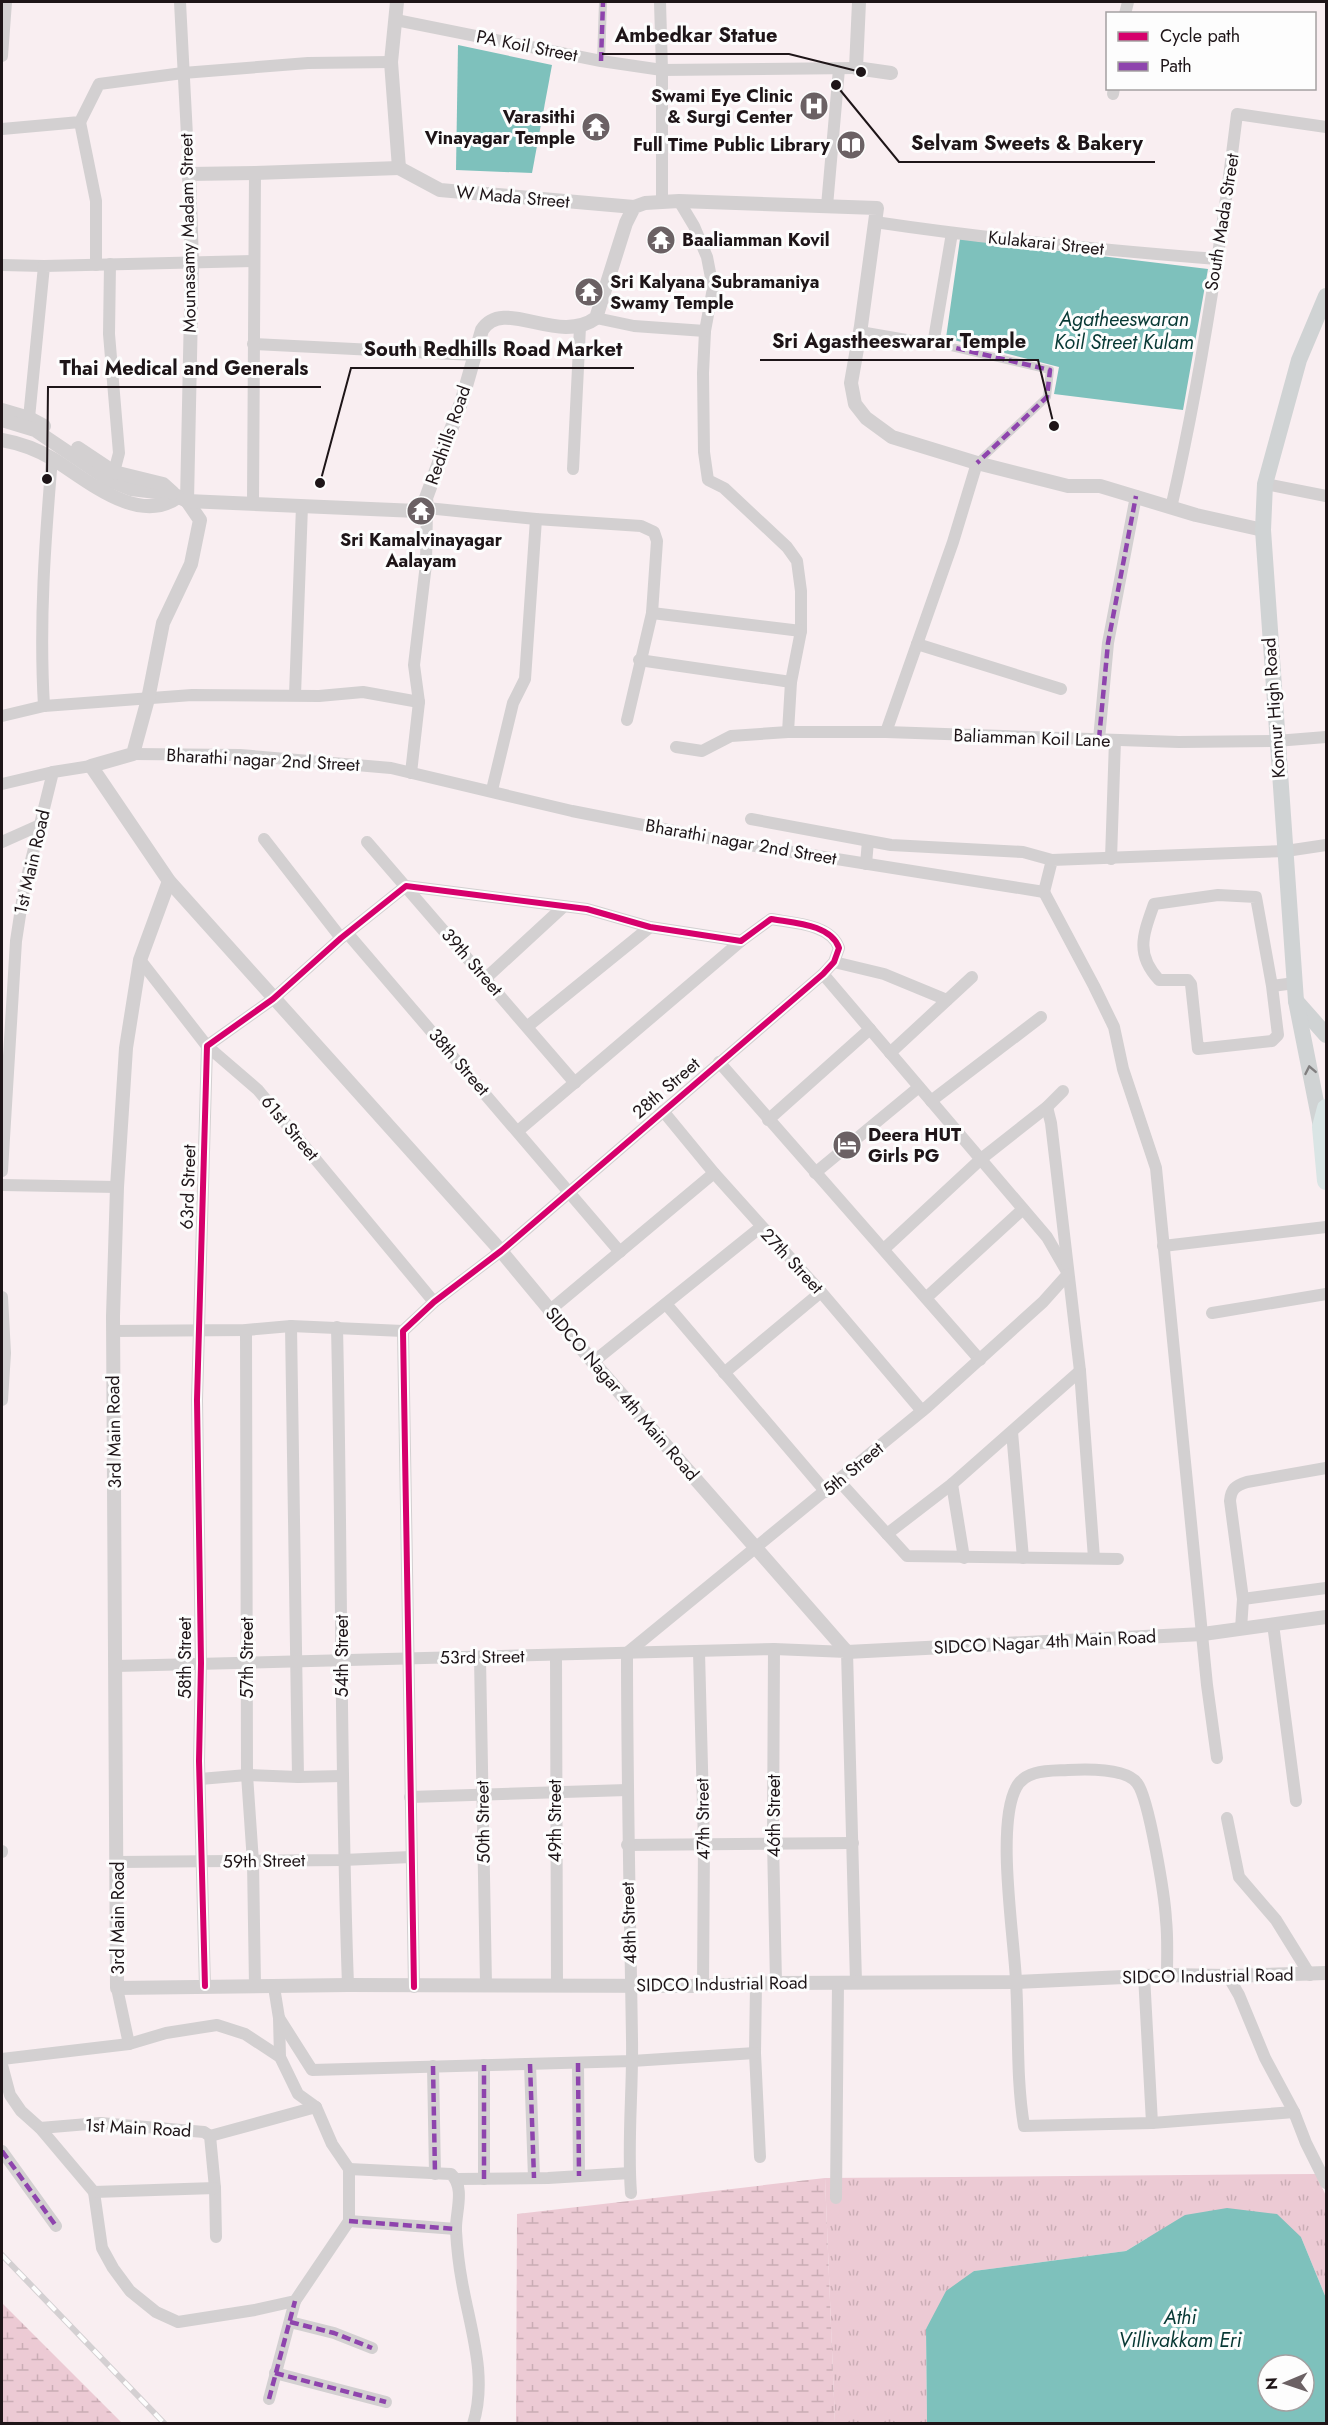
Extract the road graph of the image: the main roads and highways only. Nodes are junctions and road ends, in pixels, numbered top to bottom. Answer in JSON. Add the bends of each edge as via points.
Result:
{"nodes":[{"id":1,"x":1326,"y":296,"type":"edge"},
{"id":2,"x":1319,"y":329,"type":"edge"},
{"id":3,"x":1296,"y":1000,"type":"junction"},
{"id":4,"x":1326,"y":1035,"type":"edge"},
{"id":5,"x":1325,"y":1114,"type":"edge"},
{"id":6,"x":1326,"y":1181,"type":"edge"}],
"edges":[{"from":1,"to":2,"type":"main road","name":"Konnur High Road"},
{"from":2,"to":3,"type":"main road","name":"Konnur High Road","via":[[1299,360],[1265,484],[1263,530]]},
{"from":3,"to":4,"type":"main road"},
{"from":5,"to":3,"type":"main road","name":"Konnur High Road","one_way":true},
{"from":5,"to":6,"type":"main road"}]}
